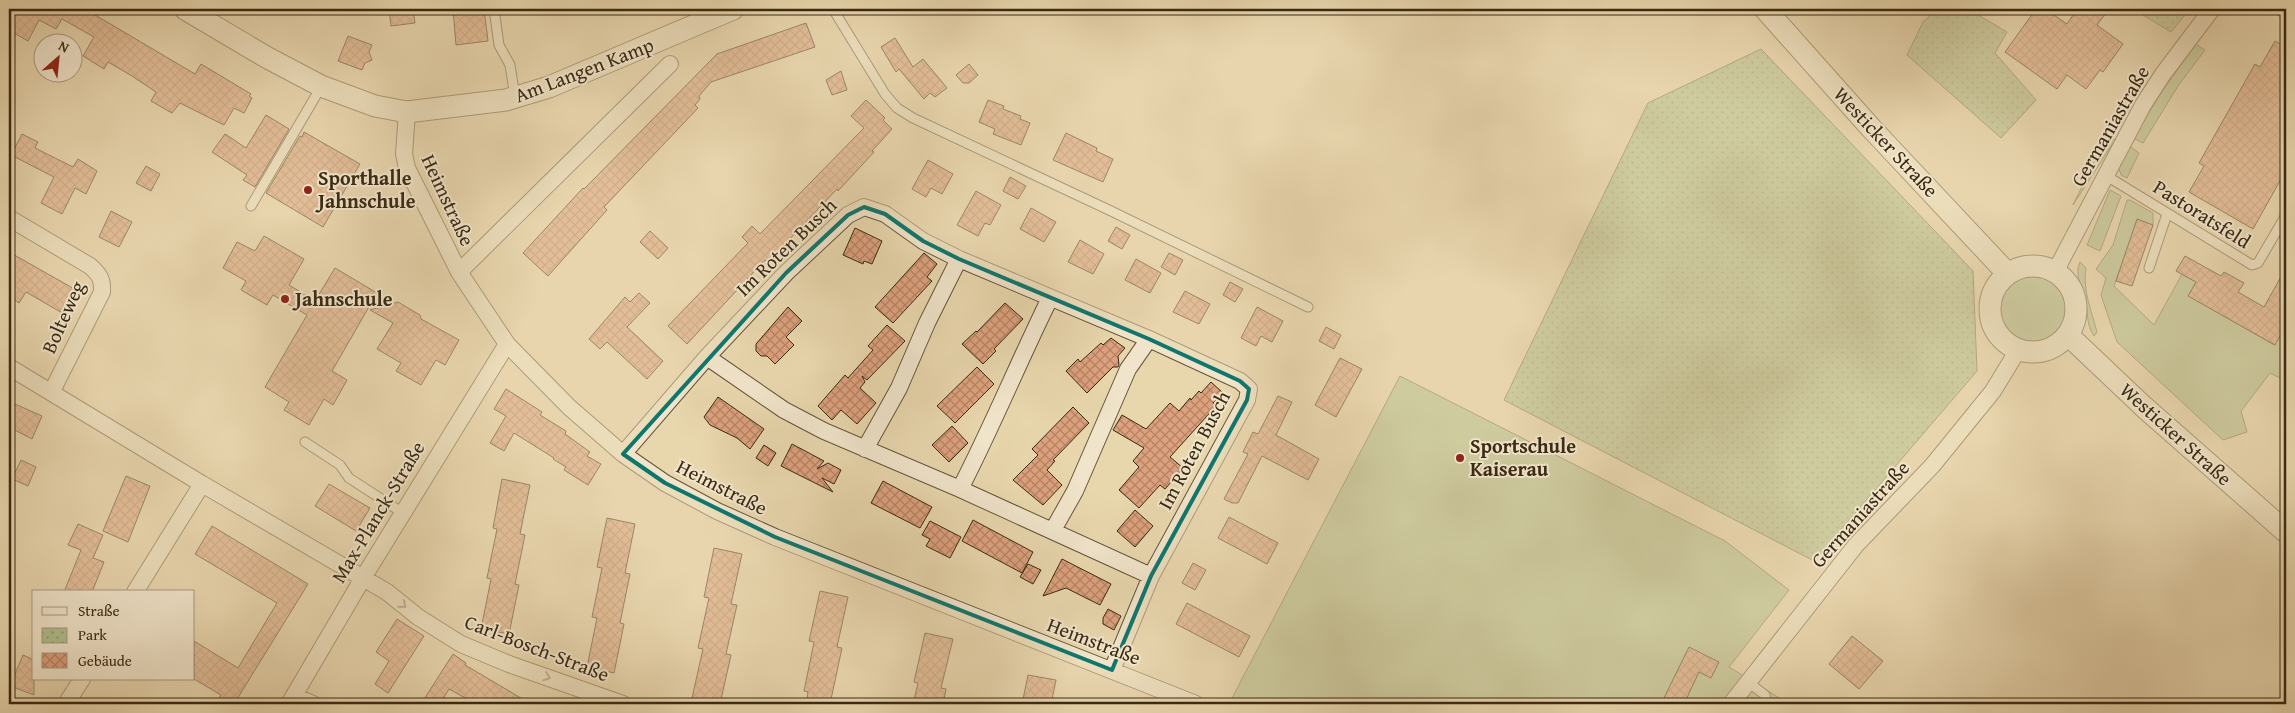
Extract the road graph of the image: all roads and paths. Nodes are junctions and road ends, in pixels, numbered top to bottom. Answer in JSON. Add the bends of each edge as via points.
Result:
{"nodes":[{"id":1,"x":185,"y":9,"type":"edge"},
{"id":2,"x":494,"y":9,"type":"edge"},
{"id":3,"x":733,"y":9,"type":"edge"},
{"id":4,"x":833,"y":9,"type":"edge"},
{"id":5,"x":1765,"y":9,"type":"edge"},
{"id":6,"x":2212,"y":9,"type":"edge"},
{"id":7,"x":2277,"y":9,"type":"edge"},
{"id":8,"x":2286,"y":14,"type":"edge"},
{"id":9,"x":696,"y":16,"type":"edge"},
{"id":10,"x":670,"y":64,"type":"dead end"},
{"id":11,"x":321,"y":86,"type":"junction"},
{"id":12,"x":515,"y":97,"type":"junction"},
{"id":13,"x":407,"y":112,"type":"junction"},
{"id":14,"x":2105,"y":175,"type":"junction"},
{"id":15,"x":251,"y":206,"type":"dead end"},
{"id":16,"x":2167,"y":214,"type":"junction"},
{"id":17,"x":2286,"y":215,"type":"edge"},
{"id":18,"x":9,"y":218,"type":"edge"},
{"id":19,"x":959,"y":259,"type":"junction"},
{"id":20,"x":2149,"y":268,"type":"dead end"},
{"id":21,"x":459,"y":272,"type":"junction"},
{"id":22,"x":2055,"y":272,"type":"junction"},
{"id":23,"x":2008,"y":274,"type":"junction"},
{"id":24,"x":1050,"y":298,"type":"junction"},
{"id":25,"x":1308,"y":307,"type":"dead end"},
{"id":26,"x":2068,"y":335,"type":"junction"},
{"id":27,"x":1150,"y":339,"type":"junction"},
{"id":28,"x":506,"y":344,"type":"junction"},
{"id":29,"x":2018,"y":350,"type":"junction"},
{"id":30,"x":707,"y":357,"type":"junction"},
{"id":31,"x":9,"y":369,"type":"edge"},
{"id":32,"x":52,"y":391,"type":"junction"},
{"id":33,"x":304,"y":442,"type":"dead end"},
{"id":34,"x":865,"y":449,"type":"junction"},
{"id":35,"x":623,"y":454,"type":"junction"},
{"id":36,"x":202,"y":484,"type":"junction"},
{"id":37,"x":960,"y":489,"type":"junction"},
{"id":38,"x":403,"y":513,"type":"junction"},
{"id":39,"x":1053,"y":530,"type":"junction"},
{"id":40,"x":2286,"y":532,"type":"edge"},
{"id":41,"x":1151,"y":576,"type":"junction"},
{"id":42,"x":363,"y":578,"type":"junction"},
{"id":43,"x":136,"y":590,"type":"edge"},
{"id":44,"x":1112,"y":670,"type":"junction"},
{"id":45,"x":81,"y":680,"type":"edge"},
{"id":46,"x":1748,"y":682,"type":"junction"},
{"id":47,"x":291,"y":700,"type":"edge"},
{"id":48,"x":66,"y":704,"type":"edge"},
{"id":49,"x":313,"y":704,"type":"edge"},
{"id":50,"x":623,"y":704,"type":"edge"},
{"id":51,"x":1196,"y":704,"type":"edge"},
{"id":52,"x":1731,"y":704,"type":"edge"},
{"id":53,"x":1766,"y":704,"type":"edge"}],
"edges":[{"from":1,"to":11,"type":"street","name":"Am Langen Kamp"},
{"from":2,"to":12,"type":"lane","via":[[499,45],[510,65]]},
{"from":3,"to":9,"type":"street","name":"Am Langen Kamp"},
{"from":4,"to":25,"type":"lane","via":[[897,108]]},
{"from":5,"to":23,"type":"street","name":"Westicker Straße"},
{"from":6,"to":14,"type":"street","name":"Germaniastraße","via":[[2155,86]]},
{"from":7,"to":8,"type":"lane"},
{"from":9,"to":12,"type":"street","name":"Am Langen Kamp","via":[[550,87]]},
{"from":10,"to":21,"type":"street","name":"Am Langen Kamp"},
{"from":11,"to":13,"type":"street","name":"Am Langen Kamp","via":[[375,106]]},
{"from":11,"to":15,"type":"lane"},
{"from":12,"to":13,"type":"street","name":"Am Langen Kamp"},
{"from":13,"to":21,"type":"street","name":"Heimstraße","via":[[406,168]]},
{"from":14,"to":16,"type":"lane","name":"Pastoratsfeld"},
{"from":14,"to":22,"type":"street","name":"Germaniastraße"},
{"from":16,"to":17,"type":"lane","name":"Pastoratsfeld","via":[[2255,266]]},
{"from":16,"to":20,"type":"lane"},
{"from":18,"to":32,"type":"street","name":"Bolteweg","via":[[90,266],[100,275],[103,284],[102,292]]},
{"from":19,"to":24,"type":"street","name":"Im Roten Busch"},
{"from":19,"to":30,"type":"street","name":"Im Roten Busch","via":[[923,241],[885,214],[864,207],[856,209],[786,273]]},
{"from":19,"to":34,"type":"street","via":[[899,388]]},
{"from":21,"to":28,"type":"street","name":"Heimstraße"},
{"from":22,"to":23,"type":"street","via":[[2031,266]]},
{"from":22,"to":26,"type":"street","via":[[2066,281],[2076,308]]},
{"from":23,"to":29,"type":"street","via":[[1993,293],[1990,317],[2000,337]]},
{"from":24,"to":27,"type":"street","name":"Im Roten Busch"},
{"from":24,"to":37,"type":"street","via":[[1016,366],[986,440]]},
{"from":26,"to":29,"type":"street","via":[[2045,351]]},
{"from":26,"to":40,"type":"street","name":"Westicker Straße"},
{"from":27,"to":39,"type":"street","via":[[1128,369],[1075,491]]},
{"from":27,"to":41,"type":"street","name":"Im Roten Busch","via":[[1240,380],[1249,389],[1247,400]]},
{"from":28,"to":35,"type":"street","name":"Heimstraße"},
{"from":28,"to":38,"type":"street","name":"Max-Planck-Straße"},
{"from":29,"to":46,"type":"street","name":"Germaniastraße","via":[[1993,391],[1932,466],[1856,545]]},
{"from":30,"to":34,"type":"street","via":[[784,410]]},
{"from":30,"to":35,"type":"street","name":"Im Roten Busch"},
{"from":31,"to":32,"type":"street","name":"Carl-Bosch-Straße"},
{"from":32,"to":36,"type":"street","name":"Carl-Bosch-Straße"},
{"from":33,"to":38,"type":"lane","via":[[340,464],[349,478]]},
{"from":34,"to":37,"type":"street"},
{"from":35,"to":44,"type":"street","name":"Heimstraße","via":[[665,483],[775,537]]},
{"from":36,"to":42,"type":"street","name":"Carl-Bosch-Straße"},
{"from":36,"to":43,"type":"street"},
{"from":37,"to":39,"type":"street"},
{"from":38,"to":42,"type":"street","name":"Max-Planck-Straße"},
{"from":39,"to":41,"type":"street"},
{"from":41,"to":44,"type":"street","name":"Im Roten Busch"},
{"from":42,"to":47,"type":"street","name":"Max-Planck-Straße"},
{"from":42,"to":50,"type":"street","name":"Carl-Bosch-Straße","one_way":true,"via":[[461,644]]},
{"from":44,"to":51,"type":"street","name":"Heimstraße"},
{"from":45,"to":48,"type":"street"},
{"from":46,"to":52,"type":"street","name":"Germaniastraße"},
{"from":46,"to":53,"type":"lane","via":[[1765,695]]},
{"from":47,"to":49,"type":"street"}]}
